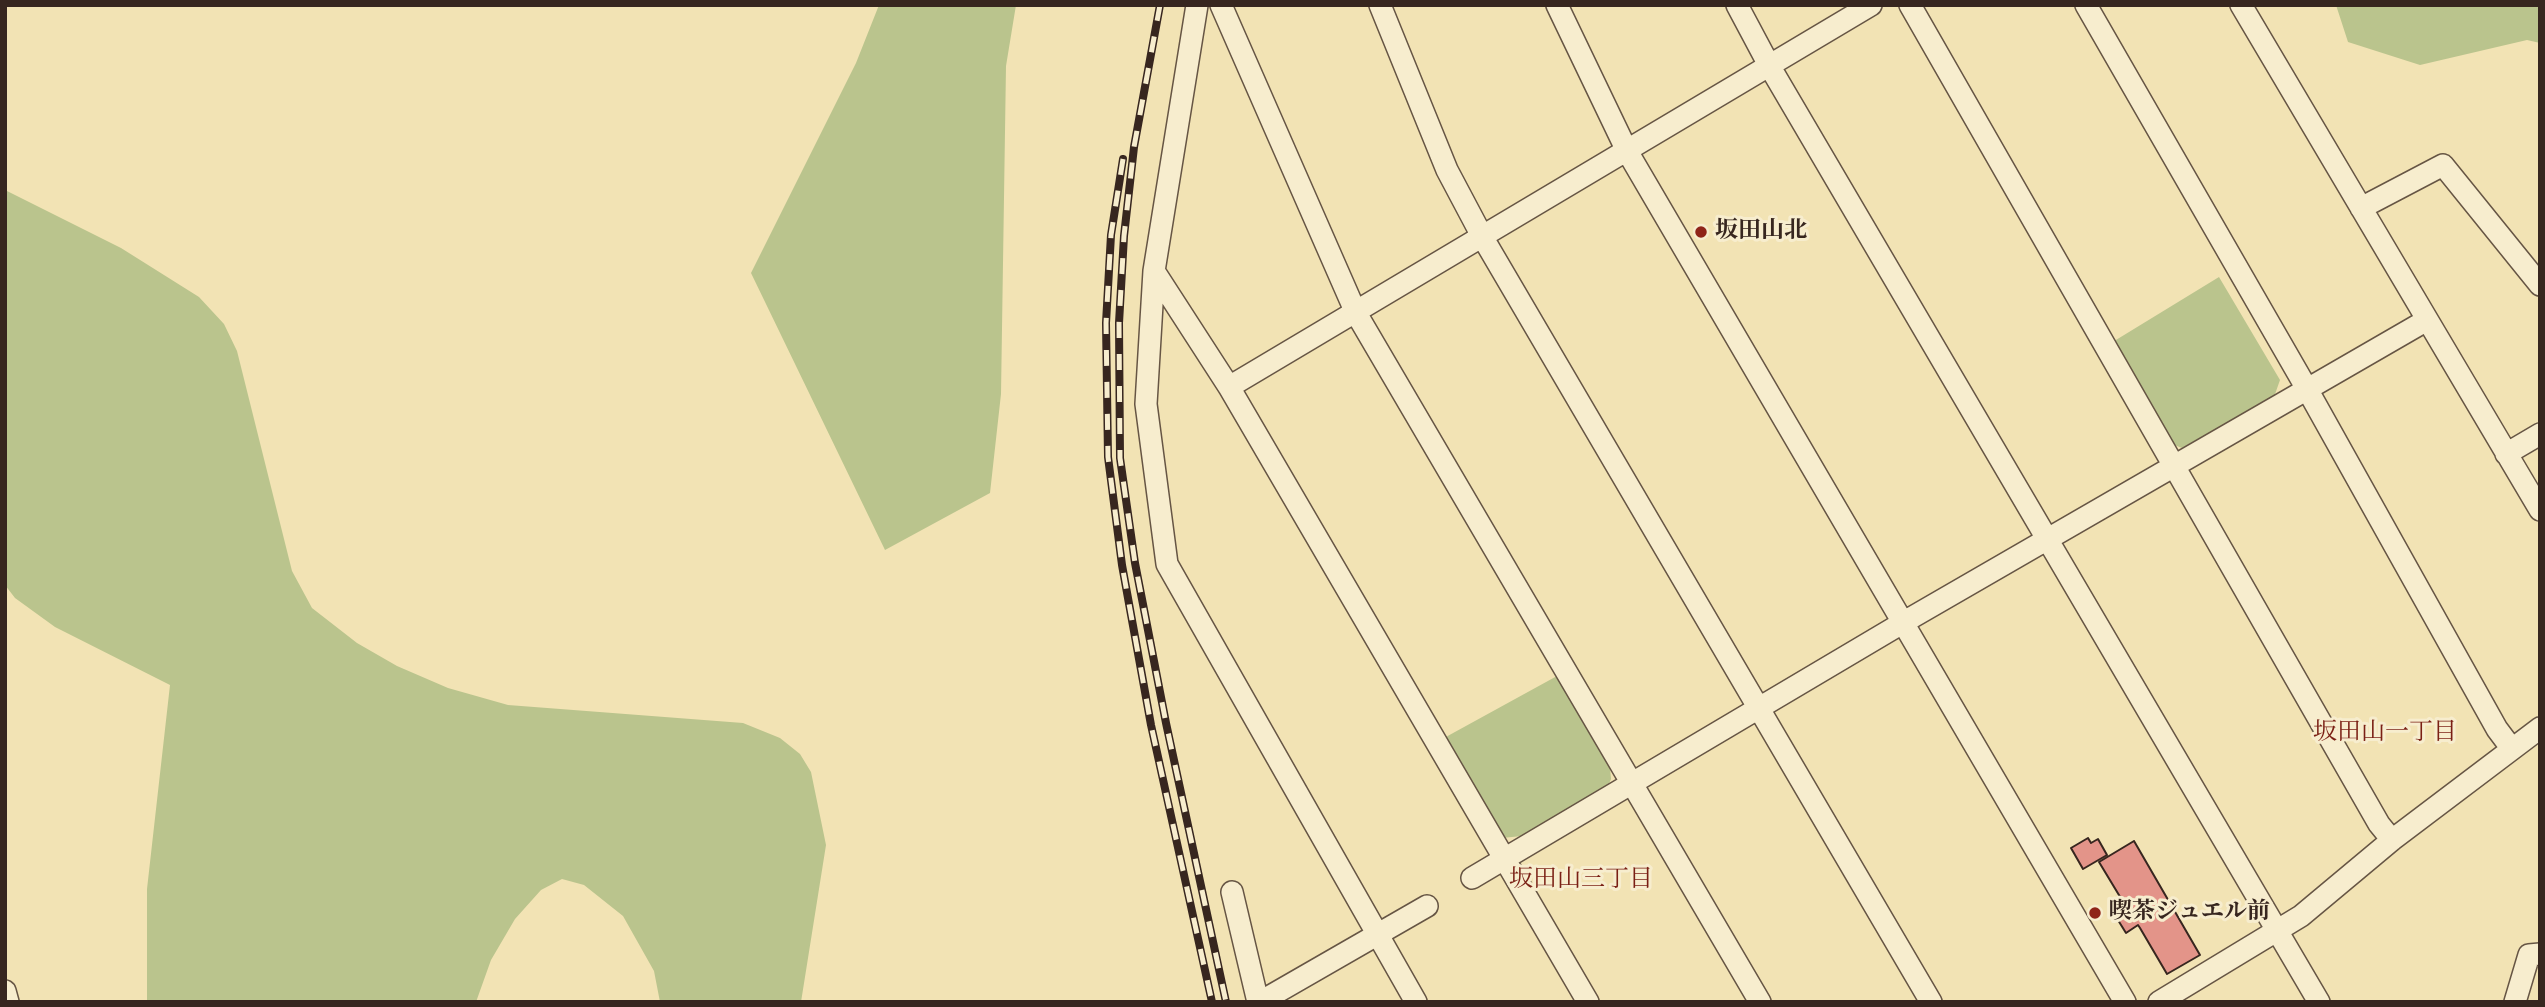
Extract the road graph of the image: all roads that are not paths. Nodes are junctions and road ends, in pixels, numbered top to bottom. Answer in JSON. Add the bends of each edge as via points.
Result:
{"nodes":[{"id":1,"x":1197,"y":5,"type":"edge"},
{"id":2,"x":1221,"y":5,"type":"edge"},
{"id":3,"x":1380,"y":5,"type":"edge"},
{"id":4,"x":1556,"y":5,"type":"edge"},
{"id":5,"x":1737,"y":5,"type":"edge"},
{"id":6,"x":1871,"y":5,"type":"edge"},
{"id":7,"x":1910,"y":5,"type":"edge"},
{"id":8,"x":2086,"y":5,"type":"edge"},
{"id":9,"x":2241,"y":5,"type":"edge"},
{"id":10,"x":1770,"y":67,"type":"junction"},
{"id":11,"x":1627,"y":151,"type":"junction"},
{"id":12,"x":2361,"y":208,"type":"junction"},
{"id":13,"x":1483,"y":237,"type":"junction"},
{"id":14,"x":1154,"y":271,"type":"junction"},
{"id":15,"x":2540,"y":285,"type":"edge"},
{"id":16,"x":1356,"y":313,"type":"junction"},
{"id":17,"x":2427,"y":320,"type":"junction"},
{"id":18,"x":1228,"y":387,"type":"junction"},
{"id":19,"x":2307,"y":389,"type":"junction"},
{"id":20,"x":2540,"y":434,"type":"edge"},
{"id":21,"x":2506,"y":454,"type":"junction"},
{"id":22,"x":2176,"y":465,"type":"junction"},
{"id":23,"x":2540,"y":510,"type":"edge"},
{"id":24,"x":2047,"y":540,"type":"junction"},
{"id":25,"x":1904,"y":622,"type":"junction"},
{"id":26,"x":1759,"y":709,"type":"junction"},
{"id":27,"x":2540,"y":728,"type":"edge"},
{"id":28,"x":2512,"y":750,"type":"junction"},
{"id":29,"x":1630,"y":783,"type":"junction"},
{"id":30,"x":2392,"y":840,"type":"junction"},
{"id":31,"x":1504,"y":859,"type":"junction"},
{"id":32,"x":1472,"y":878,"type":"dead end"},
{"id":33,"x":1231,"y":892,"type":"dead end"},
{"id":34,"x":1427,"y":906,"type":"dead end"},
{"id":35,"x":2277,"y":930,"type":"junction"},
{"id":36,"x":1377,"y":936,"type":"junction"},
{"id":37,"x":2540,"y":954,"type":"edge"},
{"id":38,"x":5,"y":991,"type":"edge"},
{"id":39,"x":8,"y":1002,"type":"edge"},
{"id":40,"x":1259,"y":1002,"type":"edge"},
{"id":41,"x":1416,"y":1002,"type":"edge"},
{"id":42,"x":1588,"y":1002,"type":"edge"},
{"id":43,"x":1760,"y":1002,"type":"edge"},
{"id":44,"x":1931,"y":1002,"type":"edge"},
{"id":45,"x":2125,"y":1002,"type":"edge"},
{"id":46,"x":2159,"y":1002,"type":"edge"},
{"id":47,"x":2319,"y":1002,"type":"edge"},
{"id":48,"x":2515,"y":1002,"type":"edge"}],
"edges":[{"from":1,"to":14,"type":"street"},
{"from":2,"to":16,"type":"street"},
{"from":3,"to":13,"type":"street","via":[[1447,170]]},
{"from":4,"to":11,"type":"street"},
{"from":5,"to":10,"type":"street"},
{"from":6,"to":10,"type":"street"},
{"from":7,"to":22,"type":"street"},
{"from":8,"to":19,"type":"street"},
{"from":9,"to":12,"type":"street"},
{"from":10,"to":11,"type":"street"},
{"from":10,"to":24,"type":"street"},
{"from":11,"to":13,"type":"street"},
{"from":11,"to":25,"type":"street"},
{"from":12,"to":15,"type":"street","via":[[2443,165]]},
{"from":12,"to":17,"type":"street"},
{"from":13,"to":16,"type":"street"},
{"from":13,"to":26,"type":"street"},
{"from":14,"to":18,"type":"street"},
{"from":14,"to":36,"type":"street","via":[[1146,404],[1167,564]]},
{"from":16,"to":18,"type":"street"},
{"from":16,"to":29,"type":"street"},
{"from":17,"to":19,"type":"street"},
{"from":17,"to":21,"type":"street"},
{"from":18,"to":31,"type":"street"},
{"from":19,"to":22,"type":"street"},
{"from":19,"to":28,"type":"street"},
{"from":20,"to":21,"type":"street"},
{"from":21,"to":23,"type":"street"},
{"from":22,"to":24,"type":"street"},
{"from":22,"to":30,"type":"street"},
{"from":24,"to":25,"type":"street"},
{"from":24,"to":35,"type":"street"},
{"from":25,"to":26,"type":"street"},
{"from":25,"to":45,"type":"street"},
{"from":26,"to":29,"type":"street"},
{"from":26,"to":44,"type":"street"},
{"from":27,"to":28,"type":"street"},
{"from":28,"to":30,"type":"street"},
{"from":29,"to":31,"type":"street"},
{"from":29,"to":43,"type":"street"},
{"from":30,"to":35,"type":"street","via":[[2301,916]]},
{"from":31,"to":32,"type":"street"},
{"from":31,"to":42,"type":"street"},
{"from":33,"to":40,"type":"street"},
{"from":34,"to":36,"type":"street"},
{"from":35,"to":46,"type":"street"},
{"from":35,"to":47,"type":"street"},
{"from":36,"to":40,"type":"street"},
{"from":36,"to":41,"type":"street"},
{"from":37,"to":48,"type":"street","via":[[2529,955]]},
{"from":38,"to":39,"type":"street"}]}
